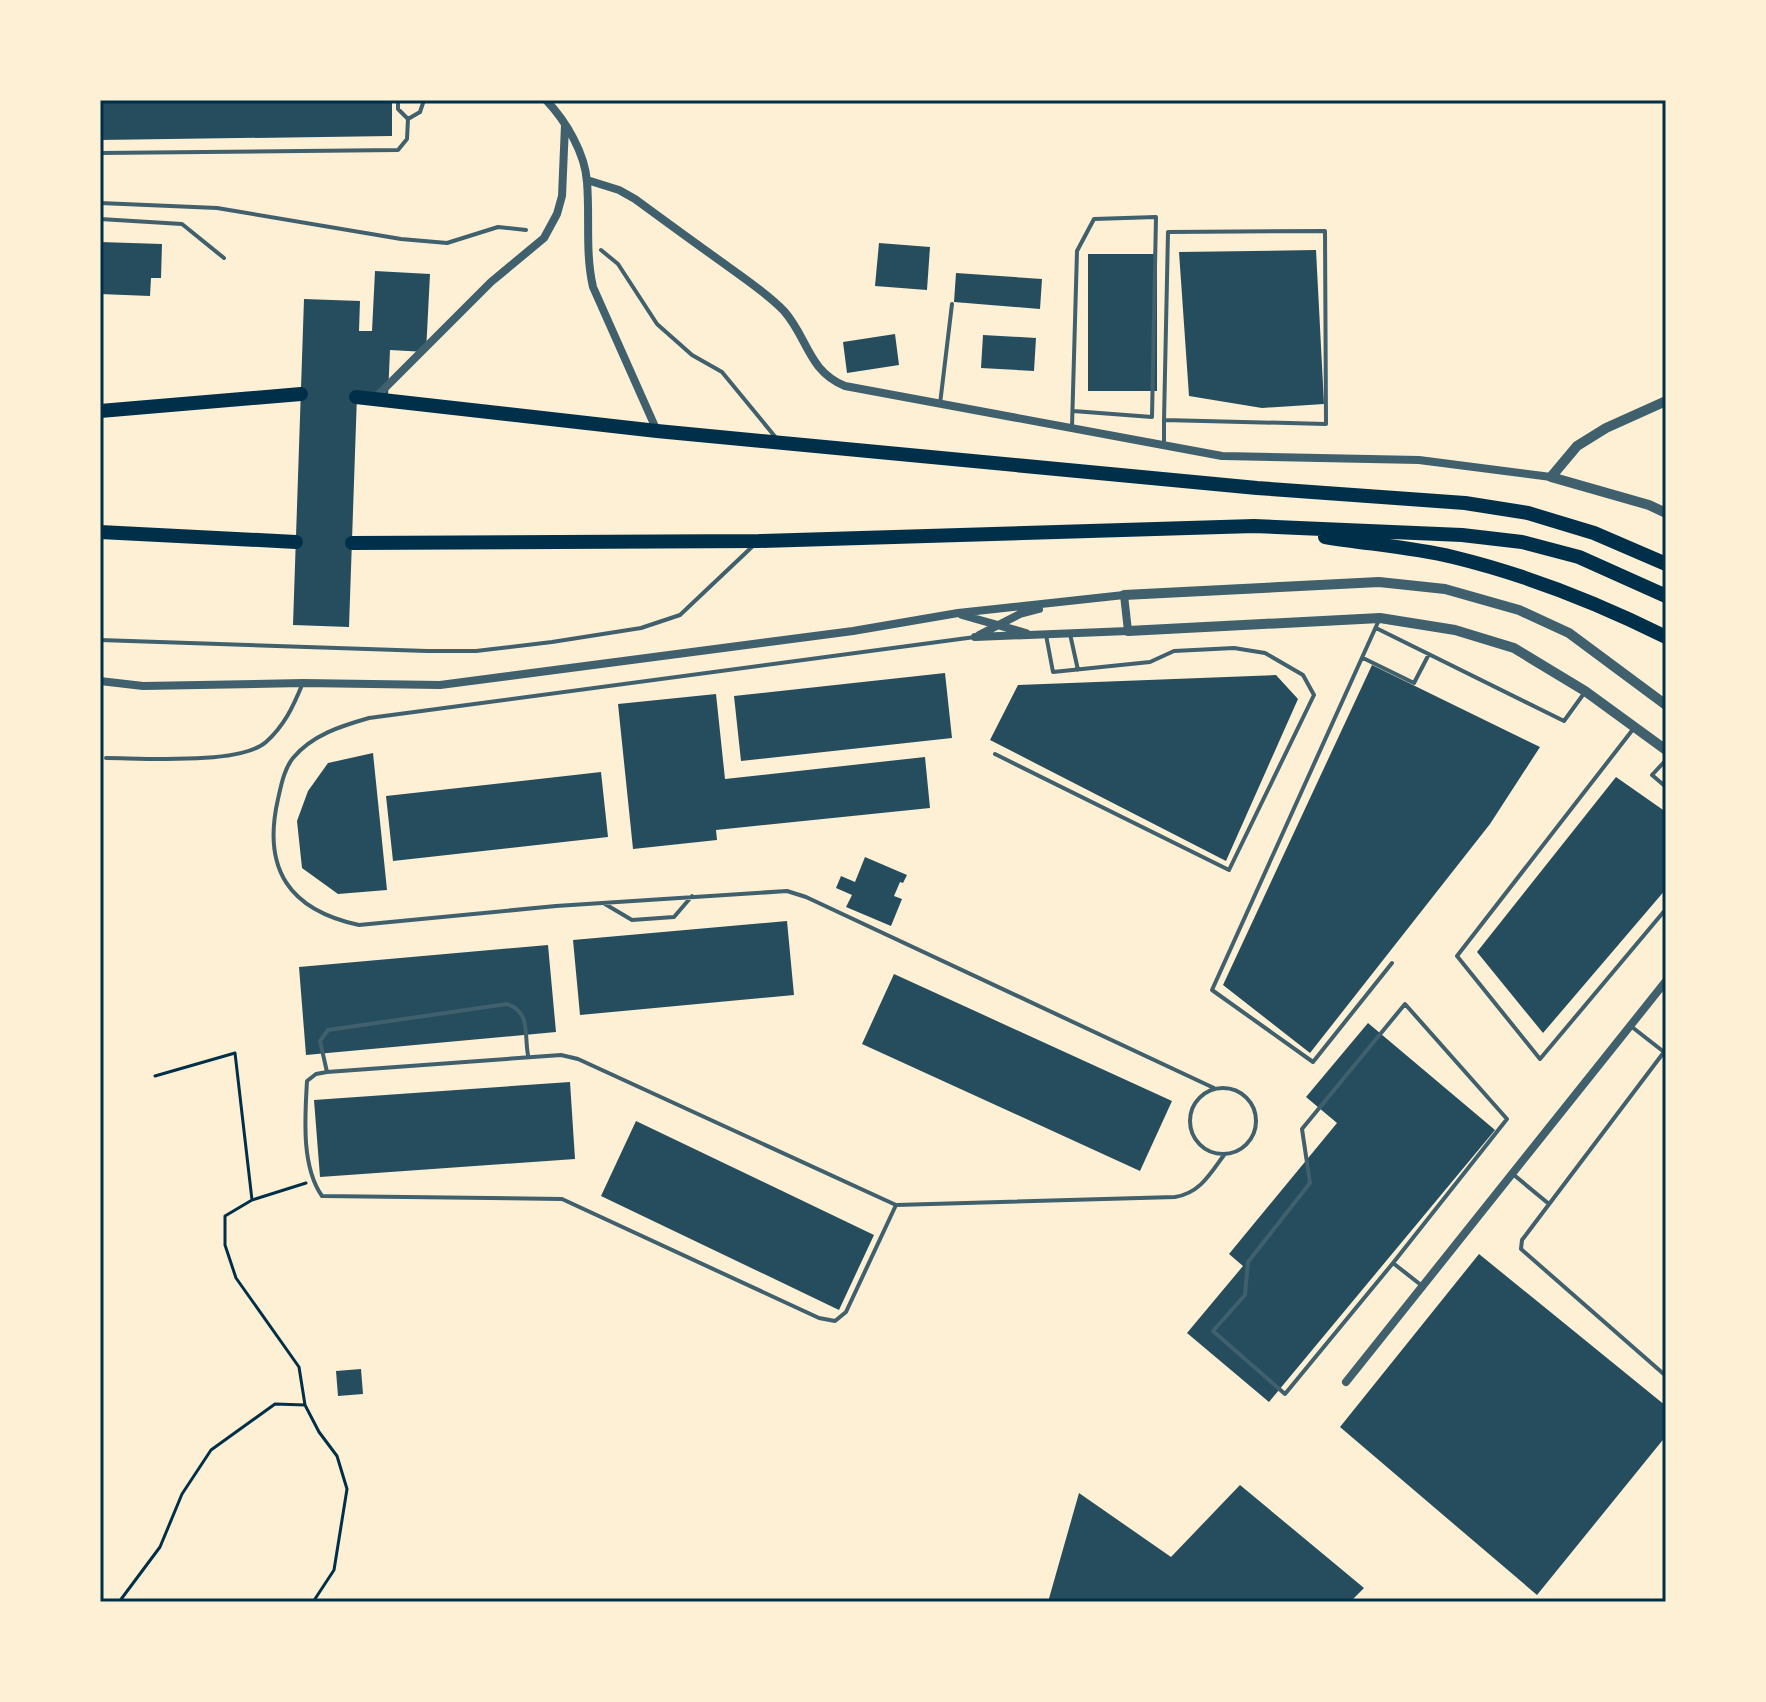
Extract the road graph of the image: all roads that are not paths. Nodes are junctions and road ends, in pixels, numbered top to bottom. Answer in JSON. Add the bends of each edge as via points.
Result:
{"nodes":[{"id":1,"x":398,"y":100,"type":"edge"},
{"id":2,"x":424,"y":100,"type":"edge"},
{"id":3,"x":546,"y":100,"type":"edge"},
{"id":4,"x":408,"y":119,"type":"junction"},
{"id":5,"x":565,"y":124,"type":"junction"},
{"id":6,"x":100,"y":153,"type":"edge"},
{"id":7,"x":587,"y":180,"type":"junction"},
{"id":8,"x":100,"y":203,"type":"edge"},
{"id":9,"x":100,"y":219,"type":"edge"},
{"id":10,"x":526,"y":230,"type":"dead end"},
{"id":11,"x":601,"y":250,"type":"dead end"},
{"id":12,"x":224,"y":258,"type":"dead end"},
{"id":13,"x":952,"y":304,"type":"dead end"},
{"id":14,"x":301,"y":394,"type":"dead end"},
{"id":15,"x":356,"y":397,"type":"dead end"},
{"id":16,"x":374,"y":399,"type":"junction"},
{"id":17,"x":1666,"y":401,"type":"edge"},
{"id":18,"x":940,"y":404,"type":"junction"},
{"id":19,"x":100,"y":411,"type":"edge"},
{"id":20,"x":1073,"y":411,"type":"junction"},
{"id":21,"x":1164,"y":420,"type":"junction"},
{"id":22,"x":1072,"y":429,"type":"junction"},
{"id":23,"x":657,"y":431,"type":"junction"},
{"id":24,"x":779,"y":441,"type":"junction"},
{"id":25,"x":1164,"y":447,"type":"junction"},
{"id":26,"x":1551,"y":477,"type":"junction"},
{"id":27,"x":1666,"y":513,"type":"edge"},
{"id":28,"x":1254,"y":526,"type":"junction"},
{"id":29,"x":100,"y":532,"type":"edge"},
{"id":30,"x":759,"y":541,"type":"junction"},
{"id":31,"x":296,"y":542,"type":"dead end"},
{"id":32,"x":352,"y":543,"type":"dead end"},
{"id":33,"x":1666,"y":564,"type":"edge"},
{"id":34,"x":1124,"y":595,"type":"junction"},
{"id":35,"x":1666,"y":596,"type":"edge"},
{"id":36,"x":1069,"y":601,"type":"junction"},
{"id":37,"x":958,"y":613,"type":"junction"},
{"id":38,"x":1378,"y":623,"type":"junction"},
{"id":39,"x":1000,"y":626,"type":"junction"},
{"id":40,"x":1128,"y":631,"type":"junction"},
{"id":41,"x":1070,"y":634,"type":"junction"},
{"id":42,"x":1042,"y":635,"type":"junction"},
{"id":43,"x":975,"y":637,"type":"junction"},
{"id":44,"x":1666,"y":637,"type":"edge"},
{"id":45,"x":100,"y":640,"type":"edge"},
{"id":46,"x":1429,"y":654,"type":"junction"},
{"id":47,"x":1362,"y":658,"type":"junction"},
{"id":48,"x":1078,"y":670,"type":"junction"},
{"id":49,"x":100,"y":681,"type":"edge"},
{"id":50,"x":303,"y":683,"type":"junction"},
{"id":51,"x":1585,"y":691,"type":"junction"},
{"id":52,"x":1666,"y":705,"type":"edge"},
{"id":53,"x":1636,"y":726,"type":"junction"},
{"id":54,"x":1666,"y":750,"type":"edge"},
{"id":55,"x":995,"y":754,"type":"dead end"},
{"id":56,"x":106,"y":758,"type":"dead end"},
{"id":57,"x":1666,"y":760,"type":"edge"},
{"id":58,"x":1666,"y":787,"type":"edge"},
{"id":59,"x":692,"y":896,"type":"junction"},
{"id":60,"x":602,"y":903,"type":"junction"},
{"id":61,"x":1666,"y":909,"type":"edge"},
{"id":62,"x":1392,"y":963,"type":"dead end"},
{"id":63,"x":1666,"y":981,"type":"edge"},
{"id":64,"x":1631,"y":1025,"type":"junction"},
{"id":65,"x":1665,"y":1053,"type":"edge"},
{"id":66,"x":528,"y":1055,"type":"junction"},
{"id":67,"x":327,"y":1072,"type":"junction"},
{"id":68,"x":1214,"y":1088,"type":"junction"},
{"id":69,"x":1224,"y":1155,"type":"junction"},
{"id":70,"x":1513,"y":1173,"type":"junction"},
{"id":71,"x":1549,"y":1204,"type":"junction"},
{"id":72,"x":896,"y":1205,"type":"junction"},
{"id":73,"x":1393,"y":1263,"type":"junction"},
{"id":74,"x":1423,"y":1286,"type":"junction"},
{"id":75,"x":1666,"y":1376,"type":"edge"},
{"id":76,"x":1346,"y":1382,"type":"dead end"}],
"edges":[{"from":1,"to":4,"type":"lane","via":[[398,109]]},
{"from":2,"to":4,"type":"lane","via":[[420,112]]},
{"from":3,"to":5,"type":"street"},
{"from":4,"to":6,"type":"lane","via":[[407,139],[398,150]]},
{"from":5,"to":7,"type":"street"},
{"from":5,"to":16,"type":"street","via":[[562,196],[544,238],[491,282]]},
{"from":7,"to":18,"type":"street","via":[[635,199],[784,311],[809,355],[832,381]]},
{"from":7,"to":23,"type":"street","via":[[593,287]]},
{"from":8,"to":10,"type":"lane","via":[[217,208],[447,243],[498,227]]},
{"from":9,"to":12,"type":"lane","via":[[182,224]]},
{"from":11,"to":24,"type":"lane","via":[[618,264],[657,324],[692,355],[722,372]]},
{"from":13,"to":18,"type":"lane"},
{"from":14,"to":19,"type":"highway"},
{"from":15,"to":16,"type":"highway"},
{"from":16,"to":23,"type":"highway"},
{"from":17,"to":26,"type":"street","via":[[1577,446]]},
{"from":18,"to":22,"type":"street"},
{"from":20,"to":20,"type":"lane","via":[[1077,251],[1094,219],[1156,217],[1152,417]]},
{"from":20,"to":22,"type":"lane"},
{"from":21,"to":21,"type":"lane","via":[[1168,232],[1325,231],[1326,424]]},
{"from":21,"to":25,"type":"lane"},
{"from":22,"to":25,"type":"street"},
{"from":23,"to":24,"type":"highway"},
{"from":24,"to":33,"type":"highway","via":[[1465,503],[1528,513],[1594,533]]},
{"from":25,"to":26,"type":"street","via":[[1222,456],[1419,460]]},
{"from":26,"to":27,"type":"street"},
{"from":28,"to":30,"type":"highway"},
{"from":28,"to":35,"type":"highway","via":[[1522,542],[1579,557]]},
{"from":28,"to":44,"type":"highway","via":[[1451,556],[1533,579]]},
{"from":29,"to":31,"type":"highway"},
{"from":30,"to":32,"type":"highway"},
{"from":30,"to":45,"type":"lane","via":[[680,615],[641,628],[552,642],[427,651]]},
{"from":34,"to":36,"type":"street"},
{"from":34,"to":40,"type":"street"},
{"from":34,"to":52,"type":"street","via":[[1379,582],[1445,589],[1519,610],[1569,633]]},
{"from":36,"to":37,"type":"street"},
{"from":36,"to":39,"type":"street","via":[[1020,614]]},
{"from":37,"to":39,"type":"street"},
{"from":37,"to":50,"type":"street","via":[[440,685]]},
{"from":38,"to":40,"type":"street"},
{"from":38,"to":46,"type":"lane"},
{"from":38,"to":47,"type":"lane"},
{"from":38,"to":51,"type":"street","via":[[1455,630],[1514,648]]},
{"from":39,"to":42,"type":"street"},
{"from":39,"to":43,"type":"street"},
{"from":40,"to":41,"type":"street"},
{"from":41,"to":42,"type":"street"},
{"from":41,"to":48,"type":"lane"},
{"from":42,"to":43,"type":"street"},
{"from":42,"to":48,"type":"lane","via":[[1053,672]]},
{"from":43,"to":60,"type":"lane","via":[[369,718],[319,736],[292,759],[283,779],[272,851],[296,895],[334,920],[398,923]]},
{"from":46,"to":47,"type":"lane","via":[[1414,683]]},
{"from":46,"to":51,"type":"lane","via":[[1564,721]]},
{"from":47,"to":62,"type":"lane","via":[[1212,990],[1313,1062]]},
{"from":48,"to":55,"type":"lane","via":[[1150,662],[1174,651],[1234,648],[1265,653],[1303,675],[1314,695],[1229,870]]},
{"from":49,"to":50,"type":"street","via":[[143,686]]},
{"from":50,"to":56,"type":"lane","via":[[289,717],[264,744],[247,752],[224,757]]},
{"from":51,"to":53,"type":"street"},
{"from":53,"to":54,"type":"street"},
{"from":53,"to":61,"type":"lane","via":[[1457,956],[1540,1059]]},
{"from":57,"to":58,"type":"lane","via":[[1652,775]]},
{"from":59,"to":60,"type":"lane"},
{"from":59,"to":60,"type":"lane","via":[[674,917],[632,920]]},
{"from":59,"to":68,"type":"lane","via":[[767,890],[806,897]]},
{"from":63,"to":64,"type":"street"},
{"from":64,"to":65,"type":"lane"},
{"from":64,"to":70,"type":"street"},
{"from":65,"to":71,"type":"lane"},
{"from":66,"to":67,"type":"lane"},
{"from":66,"to":67,"type":"lane","via":[[524,1017],[507,1004],[328,1030],[320,1041]]},
{"from":66,"to":72,"type":"lane","via":[[578,1059]]},
{"from":67,"to":72,"type":"lane","via":[[307,1081],[305,1119],[312,1182],[322,1196],[562,1199],[819,1318],[835,1321],[846,1312]]},
{"from":68,"to":69,"type":"lane","via":[[1196,1100],[1189,1121],[1203,1149]]},
{"from":68,"to":69,"type":"lane","via":[[1236,1090],[1256,1116],[1245,1147]]},
{"from":69,"to":72,"type":"lane","via":[[1199,1188],[1175,1197]]},
{"from":70,"to":71,"type":"lane"},
{"from":70,"to":74,"type":"street"},
{"from":71,"to":75,"type":"lane","via":[[1521,1249]]},
{"from":73,"to":73,"type":"lane","via":[[1285,1394],[1213,1331],[1245,1295],[1248,1262],[1310,1183],[1302,1129],[1405,1004],[1507,1119]]},
{"from":73,"to":74,"type":"lane"},
{"from":74,"to":76,"type":"street"}]}
